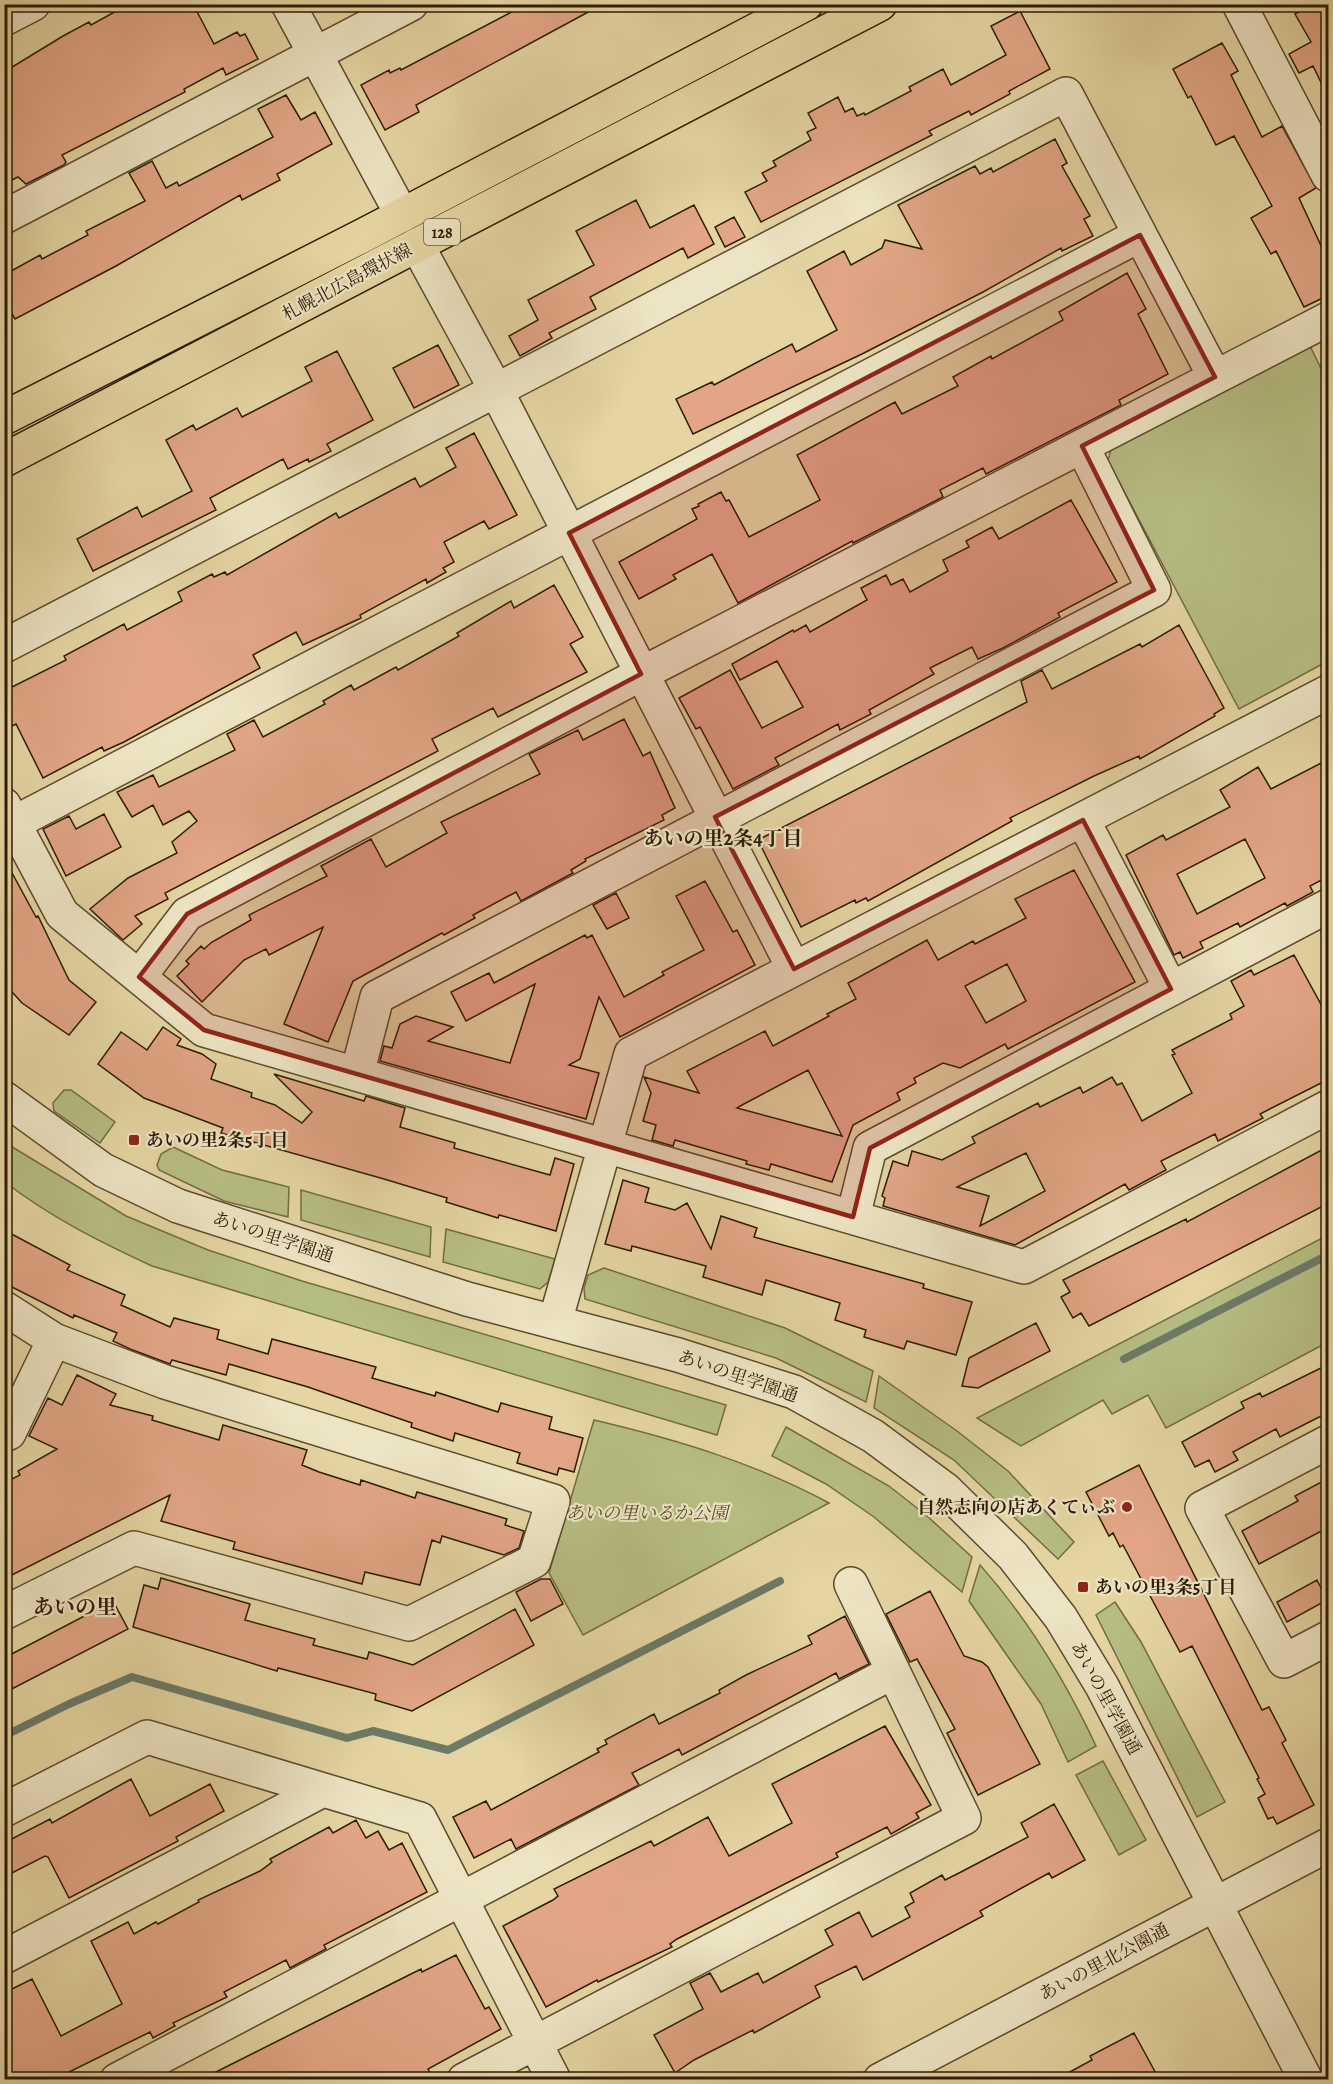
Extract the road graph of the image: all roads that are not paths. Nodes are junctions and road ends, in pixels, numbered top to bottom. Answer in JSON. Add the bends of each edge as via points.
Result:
{"nodes":[{"id":1,"x":33,"y":4,"type":"edge"},
{"id":2,"x":288,"y":4,"type":"edge"},
{"id":3,"x":411,"y":4,"type":"edge"},
{"id":4,"x":806,"y":4,"type":"edge"},
{"id":5,"x":880,"y":4,"type":"edge"},
{"id":6,"x":1239,"y":4,"type":"edge"},
{"id":7,"x":4,"y":19,"type":"edge"},
{"id":8,"x":315,"y":56,"type":"junction"},
{"id":9,"x":1321,"y":141,"type":"edge"},
{"id":10,"x":1329,"y":175,"type":"edge"},
{"id":11,"x":402,"y":215,"type":"junction"},
{"id":12,"x":4,"y":217,"type":"edge"},
{"id":13,"x":1140,"y":235,"type":"junction"},
{"id":14,"x":417,"y":245,"type":"junction"},
{"id":15,"x":1329,"y":319,"type":"edge"},
{"id":16,"x":1215,"y":377,"type":"junction"},
{"id":17,"x":496,"y":390,"type":"junction"},
{"id":18,"x":4,"y":418,"type":"edge"},
{"id":19,"x":1082,"y":446,"type":"junction"},
{"id":20,"x":4,"y":460,"type":"edge"},
{"id":21,"x":569,"y":533,"type":"junction"},
{"id":22,"x":4,"y":646,"type":"edge"},
{"id":23,"x":641,"y":674,"type":"junction"},
{"id":24,"x":1329,"y":692,"type":"edge"},
{"id":25,"x":9,"y":814,"type":"edge"},
{"id":26,"x":715,"y":817,"type":"junction"},
{"id":27,"x":1083,"y":820,"type":"junction"},
{"id":28,"x":1329,"y":906,"type":"edge"},
{"id":29,"x":794,"y":969,"type":"junction"},
{"id":30,"x":139,"y":977,"type":"junction"},
{"id":31,"x":1171,"y":989,"type":"junction"},
{"id":32,"x":357,"y":1074,"type":"junction"},
{"id":33,"x":4,"y":1098,"type":"edge"},
{"id":34,"x":1329,"y":1107,"type":"edge"},
{"id":35,"x":606,"y":1146,"type":"junction"},
{"id":36,"x":853,"y":1217,"type":"junction"},
{"id":37,"x":4,"y":1308,"type":"edge"},
{"id":38,"x":555,"y":1322,"type":"junction"},
{"id":39,"x":54,"y":1340,"type":"junction"},
{"id":40,"x":4,"y":1435,"type":"edge"},
{"id":41,"x":1329,"y":1442,"type":"edge"},
{"id":42,"x":851,"y":1584,"type":"dead end"},
{"id":43,"x":4,"y":1613,"type":"edge"},
{"id":44,"x":1329,"y":1638,"type":"edge"},
{"id":45,"x":893,"y":1672,"type":"junction"},
{"id":46,"x":323,"y":1790,"type":"junction"},
{"id":47,"x":4,"y":1810,"type":"edge"},
{"id":48,"x":1329,"y":1845,"type":"edge"},
{"id":49,"x":462,"y":1900,"type":"junction"},
{"id":50,"x":1215,"y":1905,"type":"junction"},
{"id":51,"x":4,"y":1958,"type":"edge"},
{"id":52,"x":535,"y":2043,"type":"junction"},
{"id":53,"x":117,"y":2079,"type":"edge"},
{"id":54,"x":464,"y":2079,"type":"edge"},
{"id":55,"x":554,"y":2079,"type":"edge"},
{"id":56,"x":880,"y":2079,"type":"edge"},
{"id":57,"x":1306,"y":2079,"type":"edge"}],
"edges":[{"from":1,"to":7,"type":"street"},
{"from":2,"to":8,"type":"street"},
{"from":3,"to":8,"type":"street"},
{"from":4,"to":11,"type":"main road","name":"札幌北広島環状線","number":"128"},
{"from":5,"to":14,"type":"main road","name":"札幌北広島環状線","number":"128"},
{"from":6,"to":9,"type":"street"},
{"from":8,"to":11,"type":"street"},
{"from":8,"to":12,"type":"street"},
{"from":9,"to":10,"type":"street"},
{"from":11,"to":18,"type":"main road","name":"札幌北広島環状線","number":"128"},
{"from":13,"to":16,"type":"street"},
{"from":13,"to":17,"type":"street","via":[[1066,94]]},
{"from":13,"to":21,"type":"street"},
{"from":14,"to":17,"type":"street"},
{"from":14,"to":20,"type":"main road","name":"札幌北広島環状線","number":"128"},
{"from":15,"to":16,"type":"street"},
{"from":16,"to":19,"type":"street"},
{"from":17,"to":21,"type":"street"},
{"from":17,"to":22,"type":"street"},
{"from":19,"to":23,"type":"street"},
{"from":19,"to":26,"type":"street","via":[[1154,590]]},
{"from":21,"to":23,"type":"street"},
{"from":21,"to":25,"type":"street"},
{"from":23,"to":26,"type":"street"},
{"from":23,"to":30,"type":"street","via":[[187,914]]},
{"from":24,"to":27,"type":"street"},
{"from":25,"to":30,"type":"street","via":[[62,914]]},
{"from":26,"to":29,"type":"street"},
{"from":26,"to":32,"type":"street","via":[[377,997]]},
{"from":27,"to":29,"type":"street"},
{"from":27,"to":31,"type":"street"},
{"from":28,"to":31,"type":"street"},
{"from":29,"to":35,"type":"street","via":[[631,1054]]},
{"from":30,"to":32,"type":"street","via":[[204,1030]]},
{"from":31,"to":36,"type":"street","via":[[870,1148]]},
{"from":32,"to":35,"type":"street"},
{"from":33,"to":38,"type":"street","name":"あいの里学園通","via":[[103,1170],[178,1206],[466,1299]]},
{"from":34,"to":36,"type":"street","via":[[1024,1267]]},
{"from":35,"to":36,"type":"street"},
{"from":35,"to":38,"type":"street"},
{"from":37,"to":39,"type":"street"},
{"from":38,"to":50,"type":"street","name":"あいの里学園通","via":[[794,1392],[873,1436],[945,1490],[1013,1556],[1061,1618],[1102,1686]]},
{"from":39,"to":40,"type":"street","via":[[9,1433]]},
{"from":39,"to":43,"type":"street","via":[[165,1382],[553,1501],[534,1561],[409,1624],[134,1548]]},
{"from":41,"to":44,"type":"street","via":[[1202,1508],[1284,1661]]},
{"from":42,"to":45,"type":"street"},
{"from":45,"to":49,"type":"street"},
{"from":45,"to":52,"type":"street","via":[[964,1818]]},
{"from":46,"to":47,"type":"street","via":[[147,1737]]},
{"from":46,"to":49,"type":"street","via":[[420,1819]]},
{"from":46,"to":51,"type":"street"},
{"from":48,"to":50,"type":"street","name":"あいの里北公園通"},
{"from":49,"to":52,"type":"street"},
{"from":49,"to":53,"type":"street"},
{"from":50,"to":56,"type":"street","name":"あいの里北公園通"},
{"from":50,"to":57,"type":"street","name":"あいの里学園通"},
{"from":52,"to":54,"type":"street"},
{"from":52,"to":55,"type":"street"}]}
